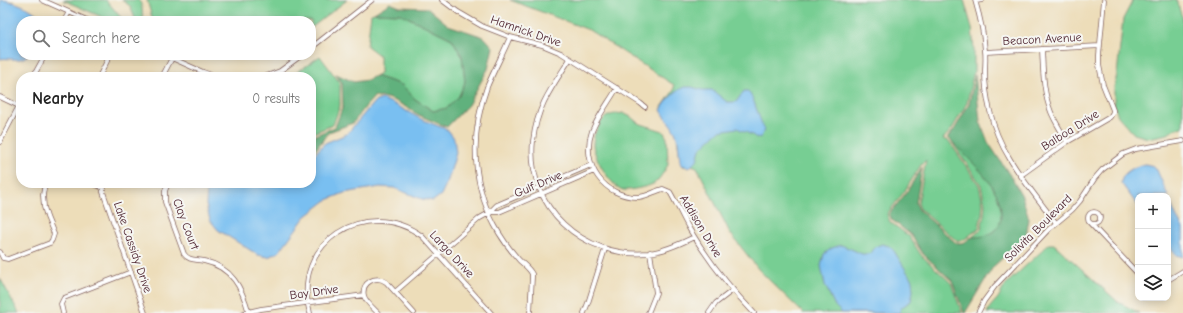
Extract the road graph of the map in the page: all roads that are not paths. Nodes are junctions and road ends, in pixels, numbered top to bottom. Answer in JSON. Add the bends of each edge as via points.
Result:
{"nodes":[{"id":1,"x":42,"y":0,"type":"edge"},
{"id":2,"x":372,"y":0,"type":"edge"},
{"id":3,"x":442,"y":0,"type":"edge"},
{"id":4,"x":982,"y":0,"type":"edge"},
{"id":5,"x":1104,"y":0,"type":"edge"},
{"id":6,"x":976,"y":1,"type":"edge"},
{"id":7,"x":69,"y":12,"type":"junction"},
{"id":8,"x":67,"y":16,"type":"edge"},
{"id":9,"x":78,"y":16,"type":"edge"},
{"id":10,"x":510,"y":37,"type":"junction"},
{"id":11,"x":316,"y":44,"type":"edge"},
{"id":12,"x":1100,"y":46,"type":"junction"},
{"id":13,"x":1042,"y":49,"type":"junction"},
{"id":14,"x":986,"y":52,"type":"junction"},
{"id":15,"x":570,"y":58,"type":"junction"},
{"id":16,"x":42,"y":60,"type":"edge"},
{"id":17,"x":108,"y":60,"type":"edge"},
{"id":18,"x":171,"y":60,"type":"edge"},
{"id":19,"x":176,"y":60,"type":"edge"},
{"id":20,"x":295,"y":60,"type":"edge"},
{"id":21,"x":36,"y":72,"type":"edge"},
{"id":22,"x":102,"y":72,"type":"edge"},
{"id":23,"x":165,"y":72,"type":"edge"},
{"id":24,"x":203,"y":72,"type":"edge"},
{"id":25,"x":275,"y":72,"type":"edge"},
{"id":26,"x":617,"y":88,"type":"junction"},
{"id":27,"x":0,"y":97,"type":"edge"},
{"id":28,"x":16,"y":103,"type":"edge"},
{"id":29,"x":644,"y":107,"type":"dead end"},
{"id":30,"x":16,"y":112,"type":"edge"},
{"id":31,"x":1183,"y":141,"type":"edge"},
{"id":32,"x":0,"y":142,"type":"edge"},
{"id":33,"x":1067,"y":142,"type":"junction"},
{"id":34,"x":591,"y":165,"type":"junction"},
{"id":35,"x":594,"y":171,"type":"junction"},
{"id":36,"x":1021,"y":175,"type":"junction"},
{"id":37,"x":45,"y":188,"type":"edge"},
{"id":38,"x":103,"y":188,"type":"edge"},
{"id":39,"x":165,"y":188,"type":"edge"},
{"id":40,"x":538,"y":188,"type":"junction"},
{"id":41,"x":541,"y":194,"type":"junction"},
{"id":42,"x":488,"y":212,"type":"junction"},
{"id":43,"x":1089,"y":222,"type":"dead end"},
{"id":44,"x":1056,"y":223,"type":"junction"},
{"id":45,"x":694,"y":237,"type":"junction"},
{"id":46,"x":605,"y":249,"type":"junction"},
{"id":47,"x":0,"y":252,"type":"edge"},
{"id":48,"x":650,"y":252,"type":"junction"},
{"id":49,"x":439,"y":254,"type":"junction"},
{"id":50,"x":1183,"y":270,"type":"edge"},
{"id":51,"x":1135,"y":271,"type":"edge"},
{"id":52,"x":130,"y":272,"type":"junction"},
{"id":53,"x":1171,"y":278,"type":"edge"},
{"id":54,"x":733,"y":290,"type":"junction"},
{"id":55,"x":395,"y":292,"type":"junction"},
{"id":56,"x":364,"y":295,"type":"junction"},
{"id":57,"x":308,"y":303,"type":"junction"},
{"id":58,"x":63,"y":313,"type":"edge"},
{"id":59,"x":145,"y":313,"type":"edge"},
{"id":60,"x":247,"y":313,"type":"edge"},
{"id":61,"x":310,"y":313,"type":"edge"},
{"id":62,"x":378,"y":313,"type":"edge"},
{"id":63,"x":414,"y":313,"type":"edge"},
{"id":64,"x":491,"y":313,"type":"edge"},
{"id":65,"x":530,"y":313,"type":"edge"},
{"id":66,"x":584,"y":313,"type":"edge"},
{"id":67,"x":648,"y":313,"type":"edge"},
{"id":68,"x":709,"y":313,"type":"edge"},
{"id":69,"x":754,"y":313,"type":"edge"},
{"id":70,"x":978,"y":313,"type":"edge"}],
"edges":[{"from":1,"to":7,"type":"street"},
{"from":2,"to":11,"type":"street"},
{"from":3,"to":10,"type":"street","name":"Hamrick Drive","via":[[470,20]]},
{"from":4,"to":6,"type":"street"},
{"from":5,"to":12,"type":"street","name":"Balboa Drive"},
{"from":6,"to":14,"type":"street"},
{"from":7,"to":8,"type":"street"},
{"from":7,"to":9,"type":"street"},
{"from":10,"to":15,"type":"street","name":"Hamrick Drive","via":[[542,45]]},
{"from":10,"to":42,"type":"street","via":[[488,85],[477,125],[476,168]]},
{"from":12,"to":13,"type":"street","name":"Beacon Avenue"},
{"from":12,"to":33,"type":"street","name":"Balboa Drive","via":[[1101,75],[1113,112],[1110,117]]},
{"from":13,"to":14,"type":"street","name":"Beacon Avenue"},
{"from":13,"to":33,"type":"street","via":[[1044,86],[1048,104]]},
{"from":14,"to":36,"type":"street","via":[[985,83],[993,124],[1008,156]]},
{"from":15,"to":26,"type":"street","name":"Hamrick Drive"},
{"from":15,"to":40,"type":"street","via":[[545,98],[537,119],[532,152]]},
{"from":16,"to":21,"type":"street"},
{"from":17,"to":22,"type":"street"},
{"from":18,"to":23,"type":"street"},
{"from":19,"to":24,"type":"street"},
{"from":20,"to":25,"type":"street"},
{"from":26,"to":29,"type":"street","name":"Hamrick Drive"},
{"from":26,"to":34,"type":"street","name":"Addison Drive","via":[[592,132],[589,148]]},
{"from":27,"to":28,"type":"street"},
{"from":30,"to":32,"type":"street"},
{"from":31,"to":44,"type":"street","name":"Solivita Boulevard","via":[[1136,149],[1123,154],[1102,170],[1080,201]]},
{"from":33,"to":36,"type":"street","name":"Balboa Drive"},
{"from":34,"to":35,"type":"street","name":"Addison Drive"},
{"from":34,"to":40,"type":"street","name":"Gulf Drive"},
{"from":35,"to":41,"type":"street","name":"Gulf Drive"},
{"from":35,"to":45,"type":"street","name":"Addison Drive","via":[[606,186],[625,195],[639,197],[660,190],[668,191]]},
{"from":36,"to":44,"type":"street"},
{"from":37,"to":47,"type":"street","via":[[47,217],[54,234],[50,243],[8,259],[3,258]]},
{"from":38,"to":52,"type":"street","name":"Lake Cassidy Drive"},
{"from":39,"to":60,"type":"street","name":"Clay Court","via":[[165,202],[185,256],[214,264],[228,273],[244,296]]},
{"from":40,"to":41,"type":"street"},
{"from":40,"to":42,"type":"street","name":"Gulf Drive","via":[[497,205]]},
{"from":41,"to":42,"type":"street","name":"Gulf Drive","via":[[499,212]]},
{"from":41,"to":46,"type":"street","via":[[555,215],[570,230],[587,242]]},
{"from":42,"to":49,"type":"street","name":"Gulf Drive"},
{"from":42,"to":65,"type":"street","via":[[506,244],[532,274]]},
{"from":43,"to":51,"type":"street"},
{"from":44,"to":70,"type":"street","name":"Solivita Boulevard","via":[[995,286]]},
{"from":45,"to":48,"type":"street","via":[[676,246]]},
{"from":45,"to":54,"type":"street","name":"Addison Drive"},
{"from":46,"to":48,"type":"street","via":[[625,253]]},
{"from":46,"to":66,"type":"street"},
{"from":48,"to":67,"type":"street","via":[[656,293]]},
{"from":49,"to":55,"type":"street","name":"Gulf Drive"},
{"from":49,"to":57,"type":"street","name":"Largo Drive","via":[[422,236],[400,224],[381,221],[352,226],[328,241],[315,258],[307,280]]},
{"from":49,"to":64,"type":"street","name":"Largo Drive"},
{"from":50,"to":53,"type":"street"},
{"from":52,"to":58,"type":"street","via":[[64,298],[60,304]]},
{"from":52,"to":59,"type":"street","name":"Lake Cassidy Drive"},
{"from":54,"to":68,"type":"street","via":[[716,303]]},
{"from":54,"to":69,"type":"street","name":"Addison Drive"},
{"from":55,"to":56,"type":"street","via":[[384,280],[376,278],[366,285]]},
{"from":55,"to":63,"type":"street"},
{"from":56,"to":57,"type":"street","name":"Bay Drive"},
{"from":56,"to":62,"type":"street"},
{"from":57,"to":60,"type":"street","name":"Bay Drive"},
{"from":57,"to":61,"type":"street","name":"Largo Drive"}]}
